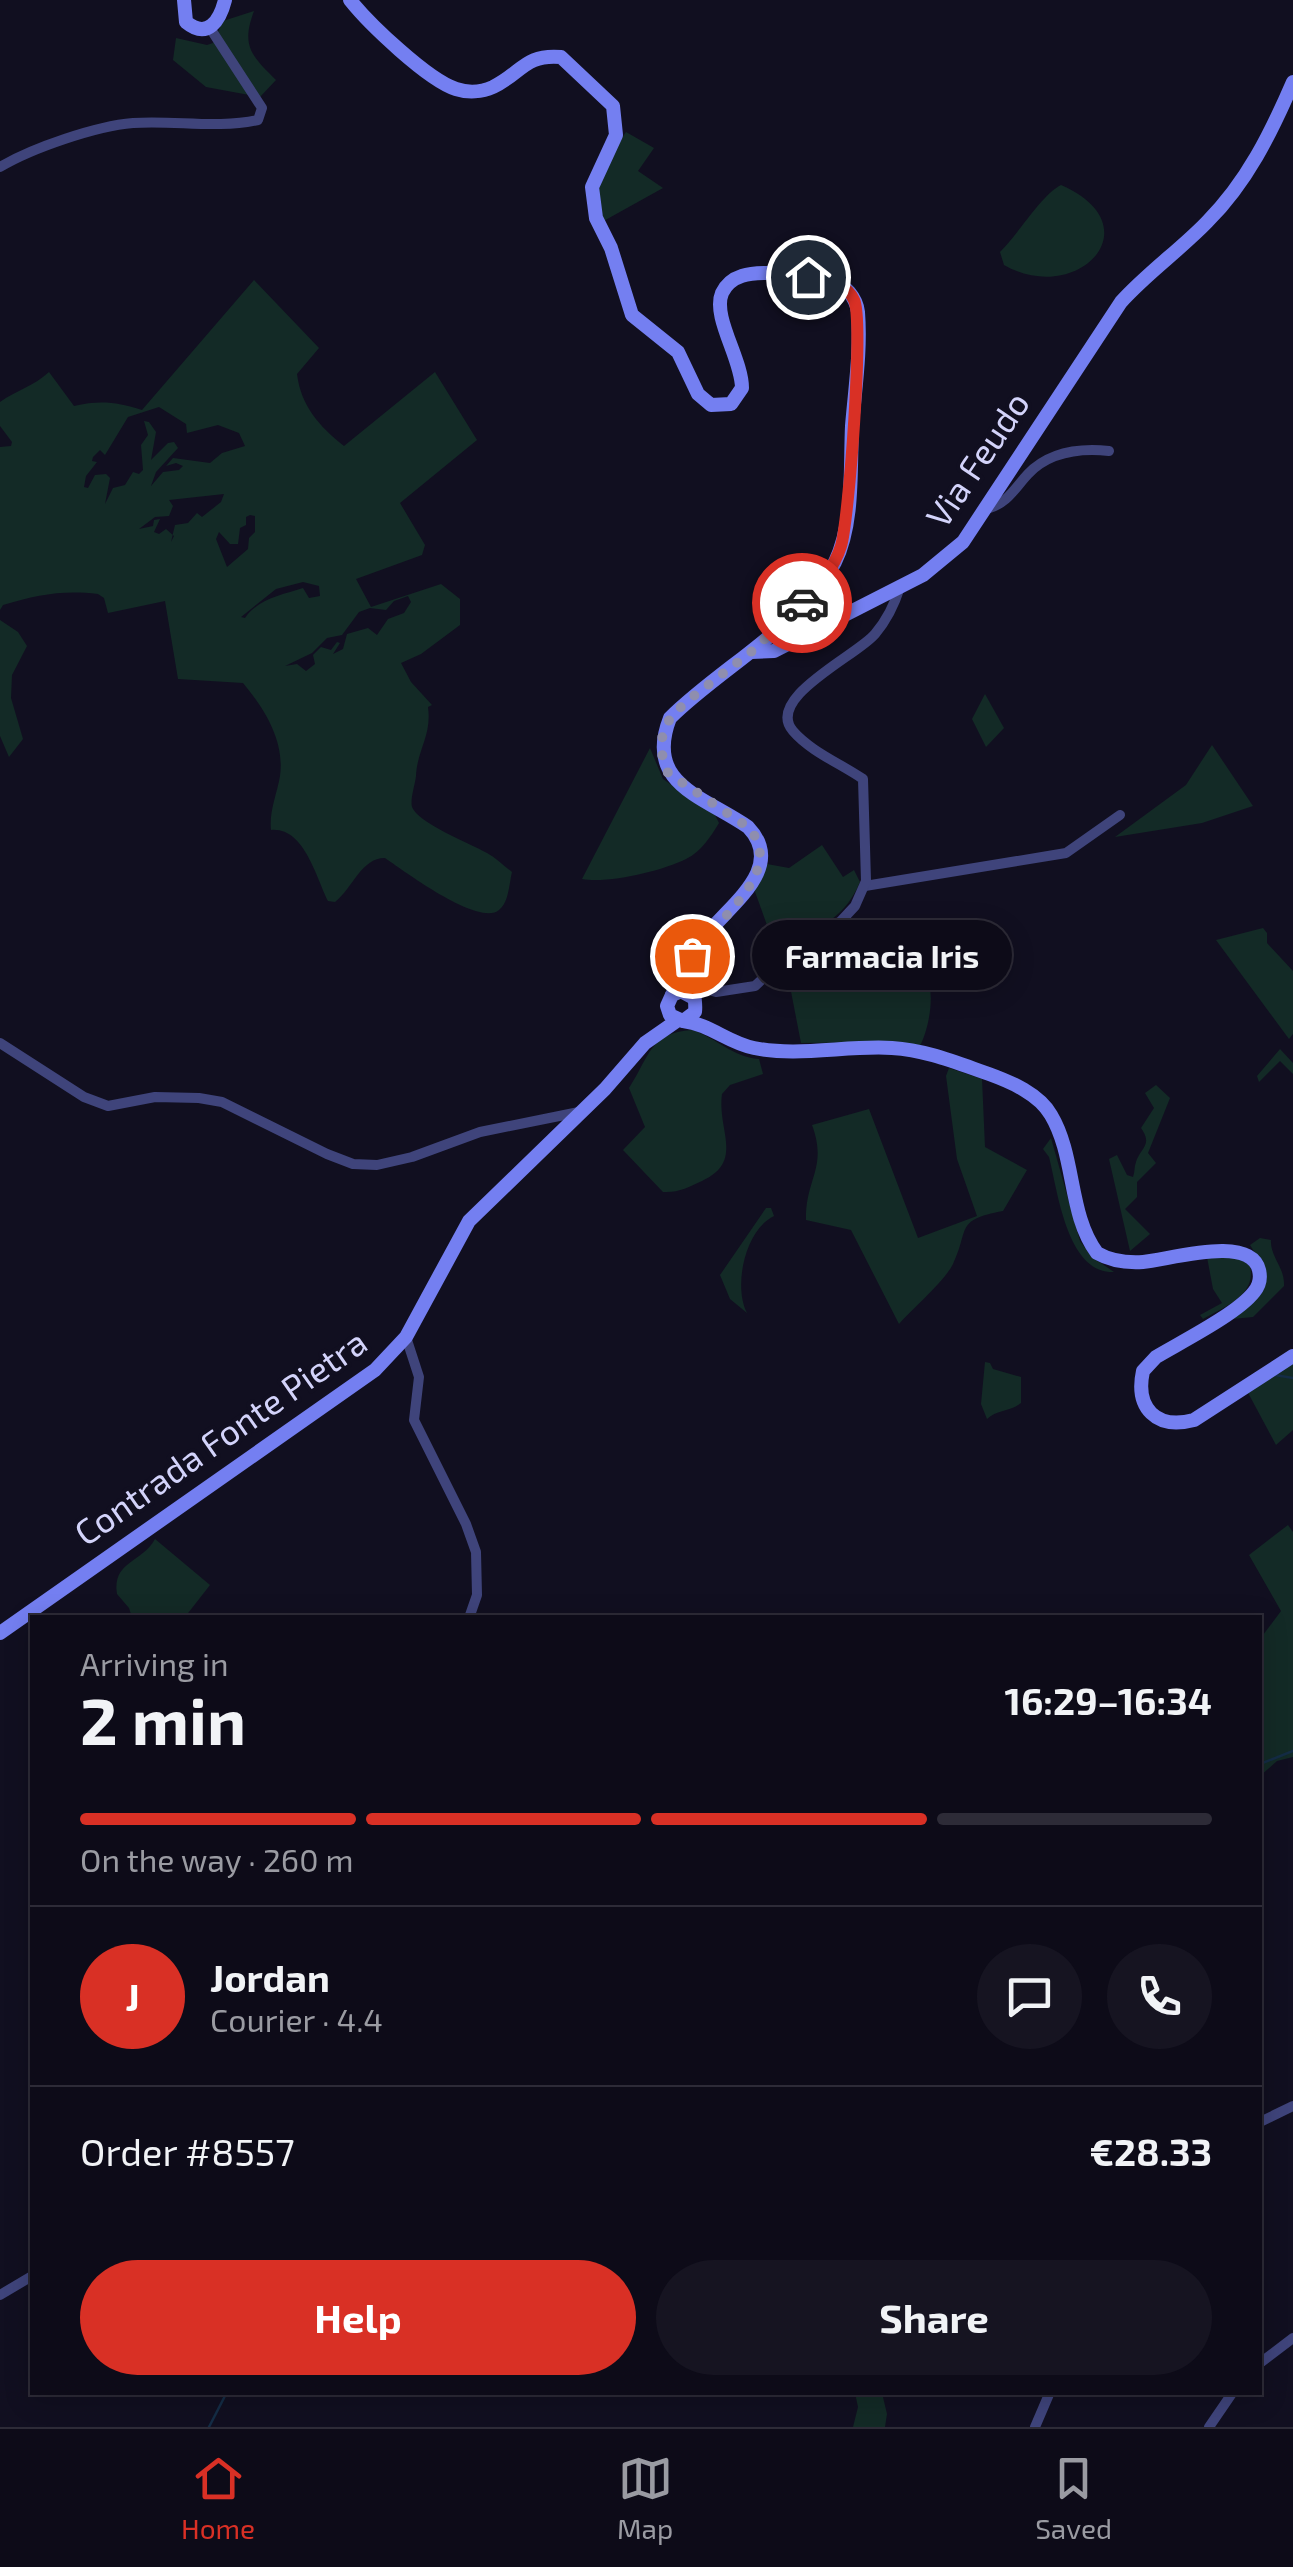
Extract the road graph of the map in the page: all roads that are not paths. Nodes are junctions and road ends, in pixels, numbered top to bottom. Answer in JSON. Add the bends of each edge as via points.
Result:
{"nodes":[{"id":1,"x":184,"y":0,"type":"edge"},
{"id":2,"x":225,"y":0,"type":"edge"},
{"id":3,"x":350,"y":0,"type":"edge"},
{"id":4,"x":210,"y":28,"type":"junction"},
{"id":5,"x":1293,"y":82,"type":"edge"},
{"id":6,"x":0,"y":167,"type":"edge"},
{"id":7,"x":1110,"y":451,"type":"dead end"},
{"id":8,"x":987,"y":509,"type":"junction"},
{"id":9,"x":900,"y":587,"type":"junction"},
{"id":10,"x":751,"y":652,"type":"junction"},
{"id":11,"x":1120,"y":815,"type":"dead end"},
{"id":12,"x":865,"y":886,"type":"junction"},
{"id":13,"x":692,"y":956,"type":"junction"},
{"id":14,"x":694,"y":997,"type":"junction"},
{"id":15,"x":669,"y":1000,"type":"junction"},
{"id":16,"x":681,"y":1020,"type":"junction"},
{"id":17,"x":722,"y":1034,"type":"junction"},
{"id":18,"x":646,"y":1042,"type":"junction"},
{"id":19,"x":0,"y":1043,"type":"edge"},
{"id":20,"x":580,"y":1112,"type":"junction"},
{"id":21,"x":406,"y":1337,"type":"junction"},
{"id":22,"x":1293,"y":1356,"type":"edge"},
{"id":23,"x":470,"y":1615,"type":"edge"},
{"id":24,"x":0,"y":1633,"type":"edge"},
{"id":25,"x":1293,"y":2106,"type":"edge"},
{"id":26,"x":1262,"y":2121,"type":"edge"},
{"id":27,"x":30,"y":2277,"type":"edge"},
{"id":28,"x":0,"y":2295,"type":"edge"},
{"id":29,"x":1293,"y":2338,"type":"edge"},
{"id":30,"x":1262,"y":2361,"type":"edge"},
{"id":31,"x":1049,"y":2395,"type":"edge"},
{"id":32,"x":1231,"y":2395,"type":"edge"},
{"id":33,"x":1035,"y":2427,"type":"edge"},
{"id":34,"x":1210,"y":2427,"type":"edge"}],
"edges":[{"from":1,"to":4,"type":"main road","via":[[186,22]]},
{"from":2,"to":4,"type":"main road"},
{"from":3,"to":10,"type":"main road","via":[[432,77],[455,89],[485,90],[536,56],[561,57],[613,106],[616,135],[592,187],[596,218],[632,315],[678,352],[698,394],[711,405],[730,404],[742,388],[720,312],[732,280],[787,274],[851,294],[858,346],[842,543],[828,574]]},
{"from":4,"to":6,"type":"street","via":[[262,108],[258,120],[130,123],[44,146]]},
{"from":5,"to":8,"type":"main road","name":"Via Feudo","via":[[1272,133],[1240,182],[1121,302]]},
{"from":7,"to":8,"type":"street","via":[[1085,448],[1045,460],[1007,500]]},
{"from":8,"to":9,"type":"main road","name":"Via Feudo","via":[[946,560]]},
{"from":9,"to":10,"type":"main road","name":"Via Feudo","via":[[774,651]]},
{"from":9,"to":12,"type":"street","via":[[874,636],[796,696],[787,719],[801,738],[863,779]]},
{"from":10,"to":13,"type":"main road","name":"Via Feudo","via":[[686,702],[662,738],[668,773],[748,827],[762,854],[743,896]]},
{"from":11,"to":12,"type":"street","via":[[1066,853]]},
{"from":12,"to":14,"type":"street","via":[[841,921],[800,944],[755,986]]},
{"from":13,"to":14,"type":"main road"},
{"from":13,"to":15,"type":"main road","name":"Via Feudo"},
{"from":14,"to":15,"type":"main road","via":[[681,991]]},
{"from":14,"to":16,"type":"main road","via":[[692,1016]]},
{"from":14,"to":17,"type":"main road"},
{"from":15,"to":16,"type":"main road","via":[[670,1015]]},
{"from":15,"to":18,"type":"main road","name":"Via Feudo"},
{"from":16,"to":17,"type":"main road"},
{"from":16,"to":18,"type":"main road"},
{"from":17,"to":22,"type":"main road","via":[[760,1049],[913,1050],[997,1076],[1050,1113],[1097,1253],[1121,1262],[1226,1251],[1251,1257],[1260,1280],[1250,1296],[1143,1370],[1141,1398],[1164,1421],[1194,1420]]},
{"from":18,"to":20,"type":"main road","name":"Contrada Fonte Pietra"},
{"from":19,"to":20,"type":"street","via":[[108,1106],[156,1097],[222,1102],[353,1164],[396,1162],[480,1132]]},
{"from":20,"to":21,"type":"main road","name":"Contrada Fonte Pietra","via":[[470,1222]]},
{"from":21,"to":23,"type":"street","via":[[419,1377],[414,1420],[476,1552],[477,1595]]},
{"from":21,"to":24,"type":"main road","name":"Contrada Fonte Pietra","via":[[375,1370]]},
{"from":25,"to":26,"type":"street"},
{"from":27,"to":28,"type":"street"},
{"from":29,"to":30,"type":"street"},
{"from":31,"to":33,"type":"street"},
{"from":32,"to":34,"type":"street"}]}
